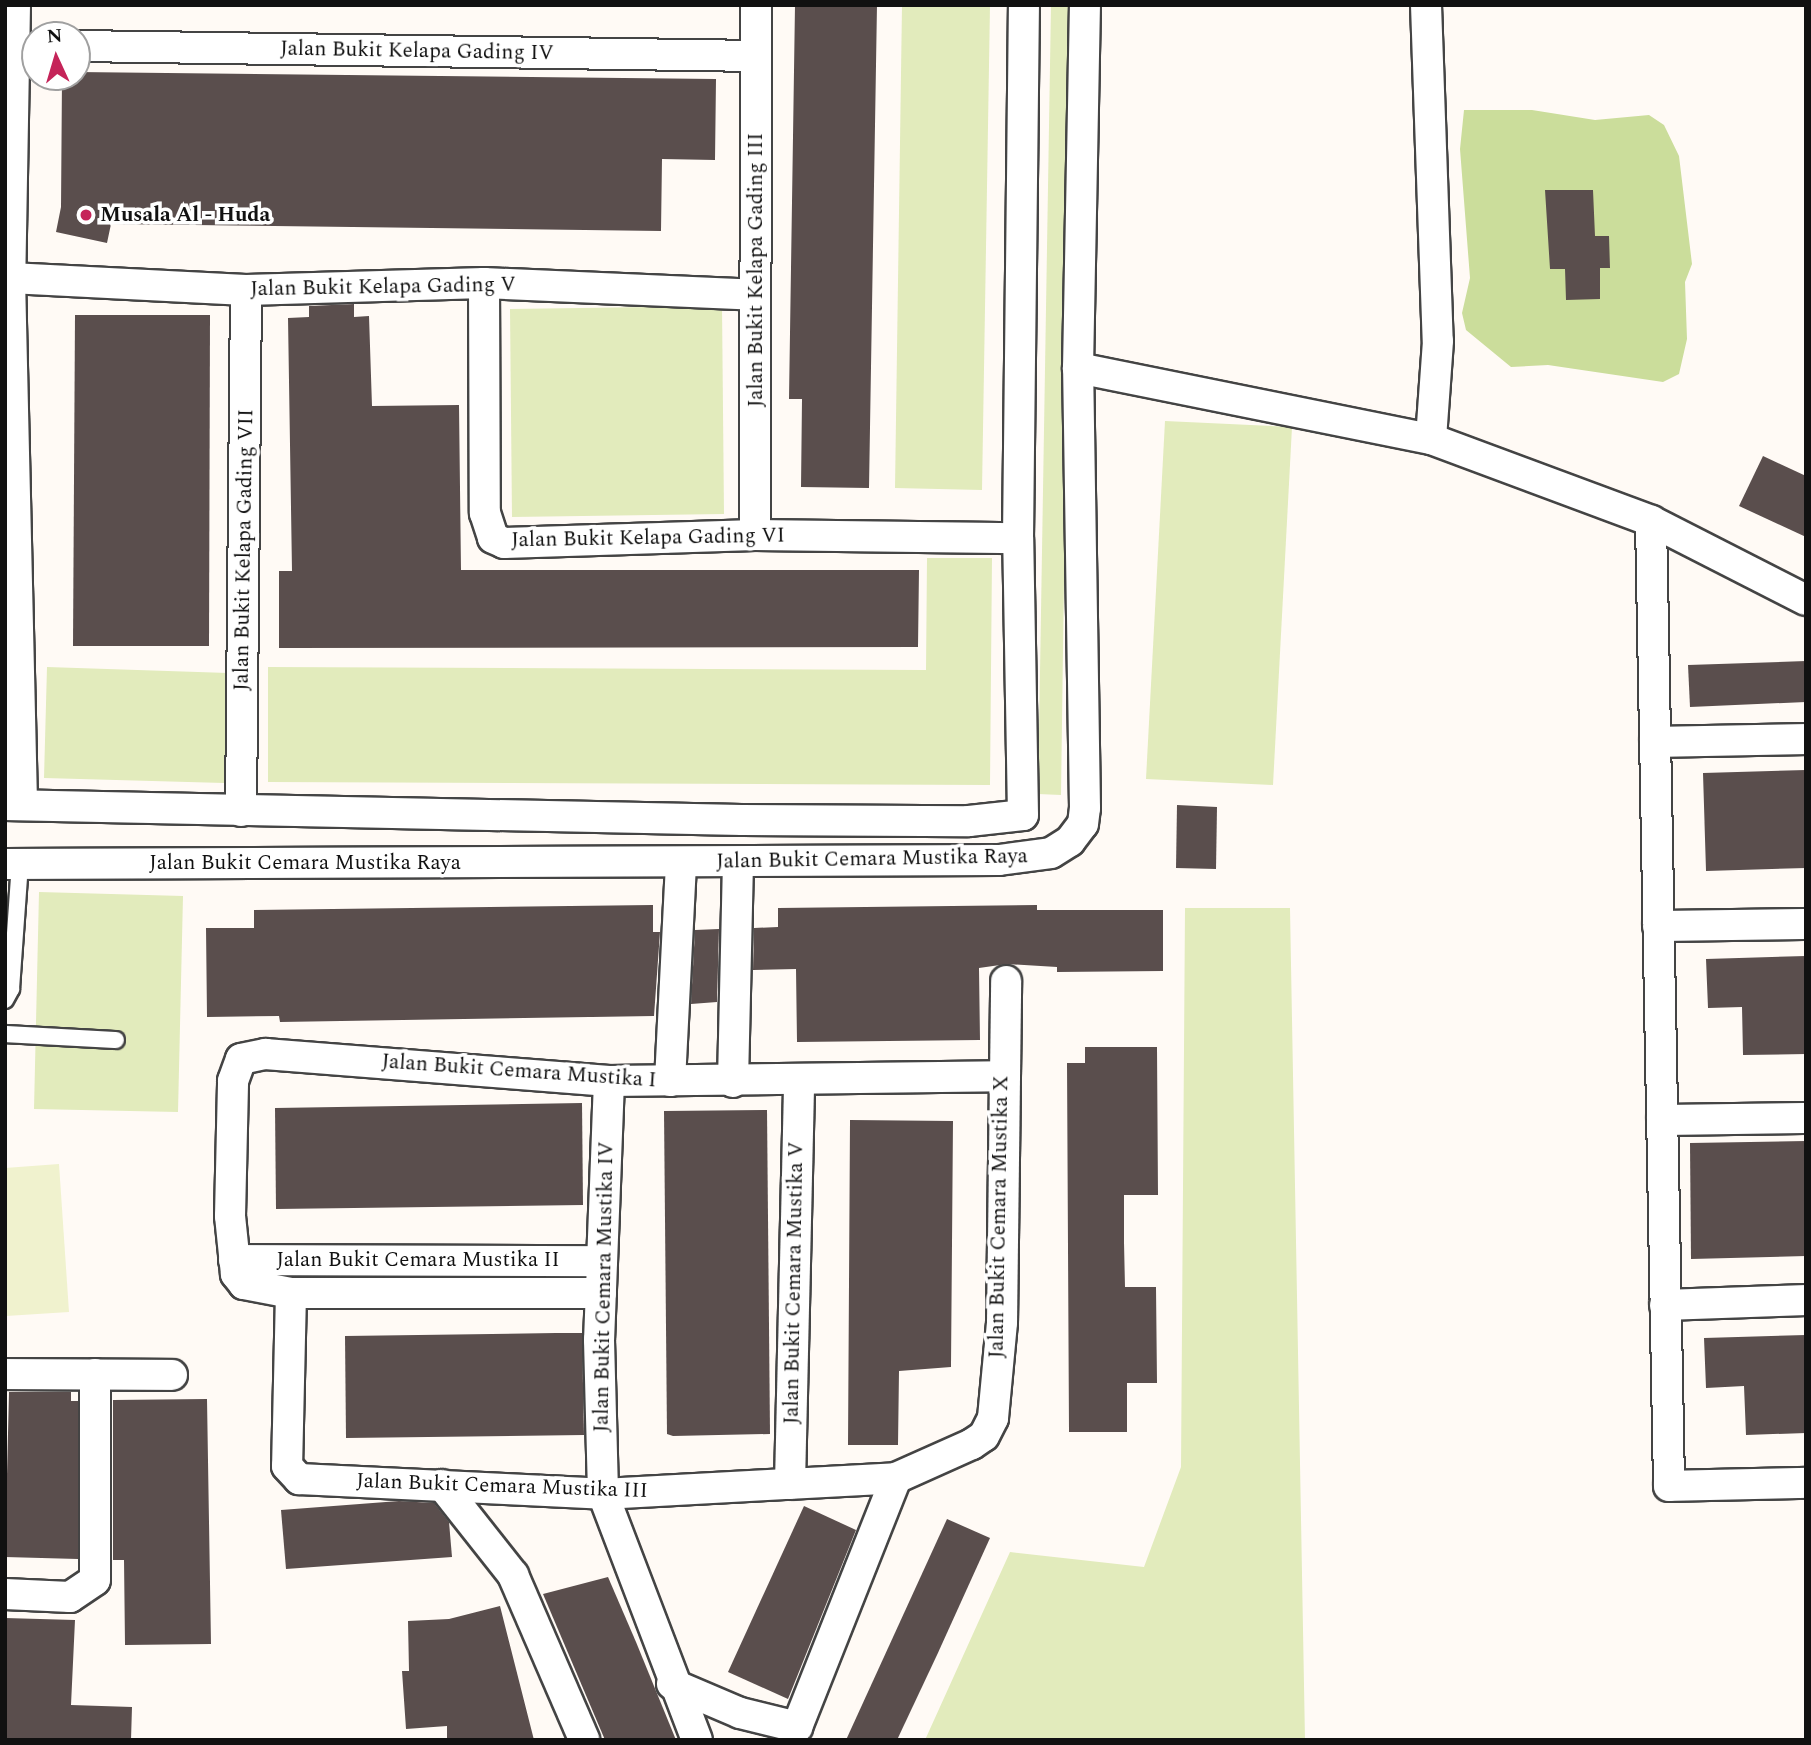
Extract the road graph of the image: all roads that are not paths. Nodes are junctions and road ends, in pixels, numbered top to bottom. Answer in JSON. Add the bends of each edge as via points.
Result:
{"nodes":[{"id":1,"x":15,"y":5,"type":"edge"},
{"id":2,"x":757,"y":5,"type":"edge"},
{"id":3,"x":1024,"y":5,"type":"edge"},
{"id":4,"x":1085,"y":5,"type":"edge"},
{"id":5,"x":1426,"y":5,"type":"edge"},
{"id":6,"x":21,"y":29,"type":"edge"},
{"id":7,"x":91,"y":46,"type":"edge"},
{"id":8,"x":756,"y":56,"type":"junction"},
{"id":9,"x":22,"y":91,"type":"edge"},
{"id":10,"x":10,"y":278,"type":"junction"},
{"id":11,"x":484,"y":283,"type":"junction"},
{"id":12,"x":246,"y":290,"type":"junction"},
{"id":13,"x":755,"y":295,"type":"junction"},
{"id":14,"x":1078,"y":368,"type":"junction"},
{"id":15,"x":1431,"y":439,"type":"junction"},
{"id":16,"x":1651,"y":521,"type":"junction"},
{"id":17,"x":755,"y":535,"type":"junction"},
{"id":18,"x":1018,"y":538,"type":"junction"},
{"id":19,"x":1806,"y":600,"type":"edge"},
{"id":20,"x":1806,"y":740,"type":"edge"},
{"id":21,"x":1655,"y":742,"type":"junction"},
{"id":22,"x":14,"y":804,"type":"edge"},
{"id":23,"x":241,"y":811,"type":"junction"},
{"id":24,"x":1023,"y":815,"type":"junction"},
{"id":25,"x":523,"y":817,"type":"junction"},
{"id":26,"x":1051,"y":853,"type":"junction"},
{"id":27,"x":681,"y":862,"type":"junction"},
{"id":28,"x":738,"y":862,"type":"junction"},
{"id":29,"x":525,"y":863,"type":"junction"},
{"id":30,"x":13,"y":864,"type":"edge"},
{"id":31,"x":1806,"y":924,"type":"edge"},
{"id":32,"x":1658,"y":926,"type":"junction"},
{"id":33,"x":1006,"y":981,"type":"dead end"},
{"id":34,"x":5,"y":1000,"type":"edge"},
{"id":35,"x":5,"y":1034,"type":"edge"},
{"id":36,"x":116,"y":1040,"type":"dead end"},
{"id":37,"x":1001,"y":1076,"type":"junction"},
{"id":38,"x":609,"y":1081,"type":"junction"},
{"id":39,"x":670,"y":1081,"type":"junction"},
{"id":40,"x":733,"y":1082,"type":"junction"},
{"id":41,"x":799,"y":1082,"type":"junction"},
{"id":42,"x":1806,"y":1118,"type":"edge"},
{"id":43,"x":1662,"y":1120,"type":"junction"},
{"id":44,"x":234,"y":1260,"type":"junction"},
{"id":45,"x":602,"y":1261,"type":"junction"},
{"id":46,"x":291,"y":1293,"type":"junction"},
{"id":47,"x":601,"y":1293,"type":"junction"},
{"id":48,"x":1806,"y":1300,"type":"edge"},
{"id":49,"x":1665,"y":1305,"type":"junction"},
{"id":50,"x":5,"y":1374,"type":"edge"},
{"id":51,"x":95,"y":1374,"type":"junction"},
{"id":52,"x":172,"y":1375,"type":"dead end"},
{"id":53,"x":896,"y":1478,"type":"junction"},
{"id":54,"x":1806,"y":1483,"type":"edge"},
{"id":55,"x":790,"y":1484,"type":"junction"},
{"id":56,"x":442,"y":1485,"type":"junction"},
{"id":57,"x":603,"y":1494,"type":"junction"},
{"id":58,"x":5,"y":1594,"type":"edge"},
{"id":59,"x":672,"y":1684,"type":"junction"},
{"id":60,"x":584,"y":1739,"type":"edge"},
{"id":61,"x":697,"y":1740,"type":"edge"}],
"edges":[{"from":1,"to":6,"type":"street"},
{"from":2,"to":8,"type":"street","name":"Jalan Bukit Kelapa Gading III"},
{"from":3,"to":18,"type":"street"},
{"from":4,"to":14,"type":"street"},
{"from":5,"to":15,"type":"street","via":[[1438,341]]},
{"from":7,"to":8,"type":"street","name":"Jalan Bukit Kelapa Gading IV"},
{"from":8,"to":13,"type":"street","name":"Jalan Bukit Kelapa Gading III"},
{"from":9,"to":10,"type":"street"},
{"from":10,"to":12,"type":"street","name":"Jalan Bukit Kelapa Gading V"},
{"from":10,"to":22,"type":"street"},
{"from":11,"to":12,"type":"street","name":"Jalan Bukit Kelapa Gading V"},
{"from":11,"to":13,"type":"street","name":"Jalan Bukit Kelapa Gading V"},
{"from":11,"to":17,"type":"street","name":"Jalan Bukit Kelapa Gading VI","via":[[485,513],[493,538],[505,543]]},
{"from":12,"to":23,"type":"street","name":"Jalan Bukit Kelapa Gading VII"},
{"from":13,"to":17,"type":"street","name":"Jalan Bukit Kelapa Gading III"},
{"from":14,"to":15,"type":"street"},
{"from":14,"to":26,"type":"street","via":[[1085,808],[1083,824]]},
{"from":15,"to":16,"type":"street"},
{"from":16,"to":19,"type":"street"},
{"from":16,"to":21,"type":"street"},
{"from":17,"to":18,"type":"street","name":"Jalan Bukit Kelapa Gading VI"},
{"from":18,"to":24,"type":"street"},
{"from":20,"to":21,"type":"street"},
{"from":21,"to":32,"type":"street"},
{"from":22,"to":23,"type":"street","name":"Jalan Bukit Cemara Mustika Raya"},
{"from":23,"to":25,"type":"street","name":"Jalan Bukit Cemara Mustika Raya"},
{"from":24,"to":25,"type":"street","name":"Jalan Bukit Cemara Mustika Raya","via":[[969,821]]},
{"from":24,"to":26,"type":"street","name":"Jalan Bukit Cemara Mustika Raya"},
{"from":25,"to":29,"type":"street"},
{"from":26,"to":28,"type":"street","name":"Jalan Bukit Cemara Mustika Raya","via":[[999,860]]},
{"from":27,"to":28,"type":"street","name":"Jalan Bukit Cemara Mustika Raya"},
{"from":27,"to":29,"type":"street","name":"Jalan Bukit Cemara Mustika Raya"},
{"from":27,"to":39,"type":"street"},
{"from":28,"to":40,"type":"street"},
{"from":29,"to":30,"type":"street","name":"Jalan Bukit Cemara Mustika Raya"},
{"from":30,"to":34,"type":"lane","via":[[11,989]]},
{"from":31,"to":32,"type":"street"},
{"from":32,"to":43,"type":"street"},
{"from":33,"to":37,"type":"street","name":"Jalan Bukit Cemara Mustika X"},
{"from":35,"to":36,"type":"lane"},
{"from":37,"to":41,"type":"street","name":"Jalan Bukit Cemara Mustika I"},
{"from":37,"to":53,"type":"street","name":"Jalan Bukit Cemara Mustika X","via":[[1002,1323],[993,1418],[984,1436],[972,1444]]},
{"from":38,"to":39,"type":"street","name":"Jalan Bukit Cemara Mustika I"},
{"from":38,"to":44,"type":"street","name":"Jalan Bukit Cemara Mustika I","via":[[265,1054],[241,1059],[233,1081]]},
{"from":38,"to":45,"type":"street","name":"Jalan Bukit Cemara Mustika IV"},
{"from":39,"to":40,"type":"street","name":"Jalan Bukit Cemara Mustika I"},
{"from":40,"to":41,"type":"street","name":"Jalan Bukit Cemara Mustika I"},
{"from":41,"to":55,"type":"street","name":"Jalan Bukit Cemara Mustika V"},
{"from":42,"to":43,"type":"street"},
{"from":43,"to":49,"type":"street"},
{"from":44,"to":45,"type":"street","name":"Jalan Bukit Cemara Mustika II"},
{"from":44,"to":46,"type":"street","via":[[244,1284]]},
{"from":45,"to":47,"type":"street","name":"Jalan Bukit Cemara Mustika IV"},
{"from":46,"to":47,"type":"street"},
{"from":46,"to":56,"type":"street","name":"Jalan Bukit Cemara Mustika III","via":[[291,1475]]},
{"from":47,"to":57,"type":"street","name":"Jalan Bukit Cemara Mustika IV"},
{"from":48,"to":49,"type":"street"},
{"from":49,"to":54,"type":"street","via":[[1669,1486]]},
{"from":50,"to":51,"type":"street"},
{"from":51,"to":52,"type":"street"},
{"from":51,"to":58,"type":"street","via":[[95,1580],[91,1587],[70,1597]]},
{"from":53,"to":55,"type":"street","name":"Jalan Bukit Cemara Mustika III"},
{"from":53,"to":59,"type":"street","via":[[797,1727],[740,1713]]},
{"from":55,"to":57,"type":"street","name":"Jalan Bukit Cemara Mustika III"},
{"from":56,"to":57,"type":"street","name":"Jalan Bukit Cemara Mustika III"},
{"from":56,"to":60,"type":"street","via":[[513,1574]]},
{"from":57,"to":59,"type":"street","name":"Jalan Bukit Cemara Mustika IV"},
{"from":59,"to":61,"type":"street","name":"Jalan Bukit Cemara Mustika IV"}]}
